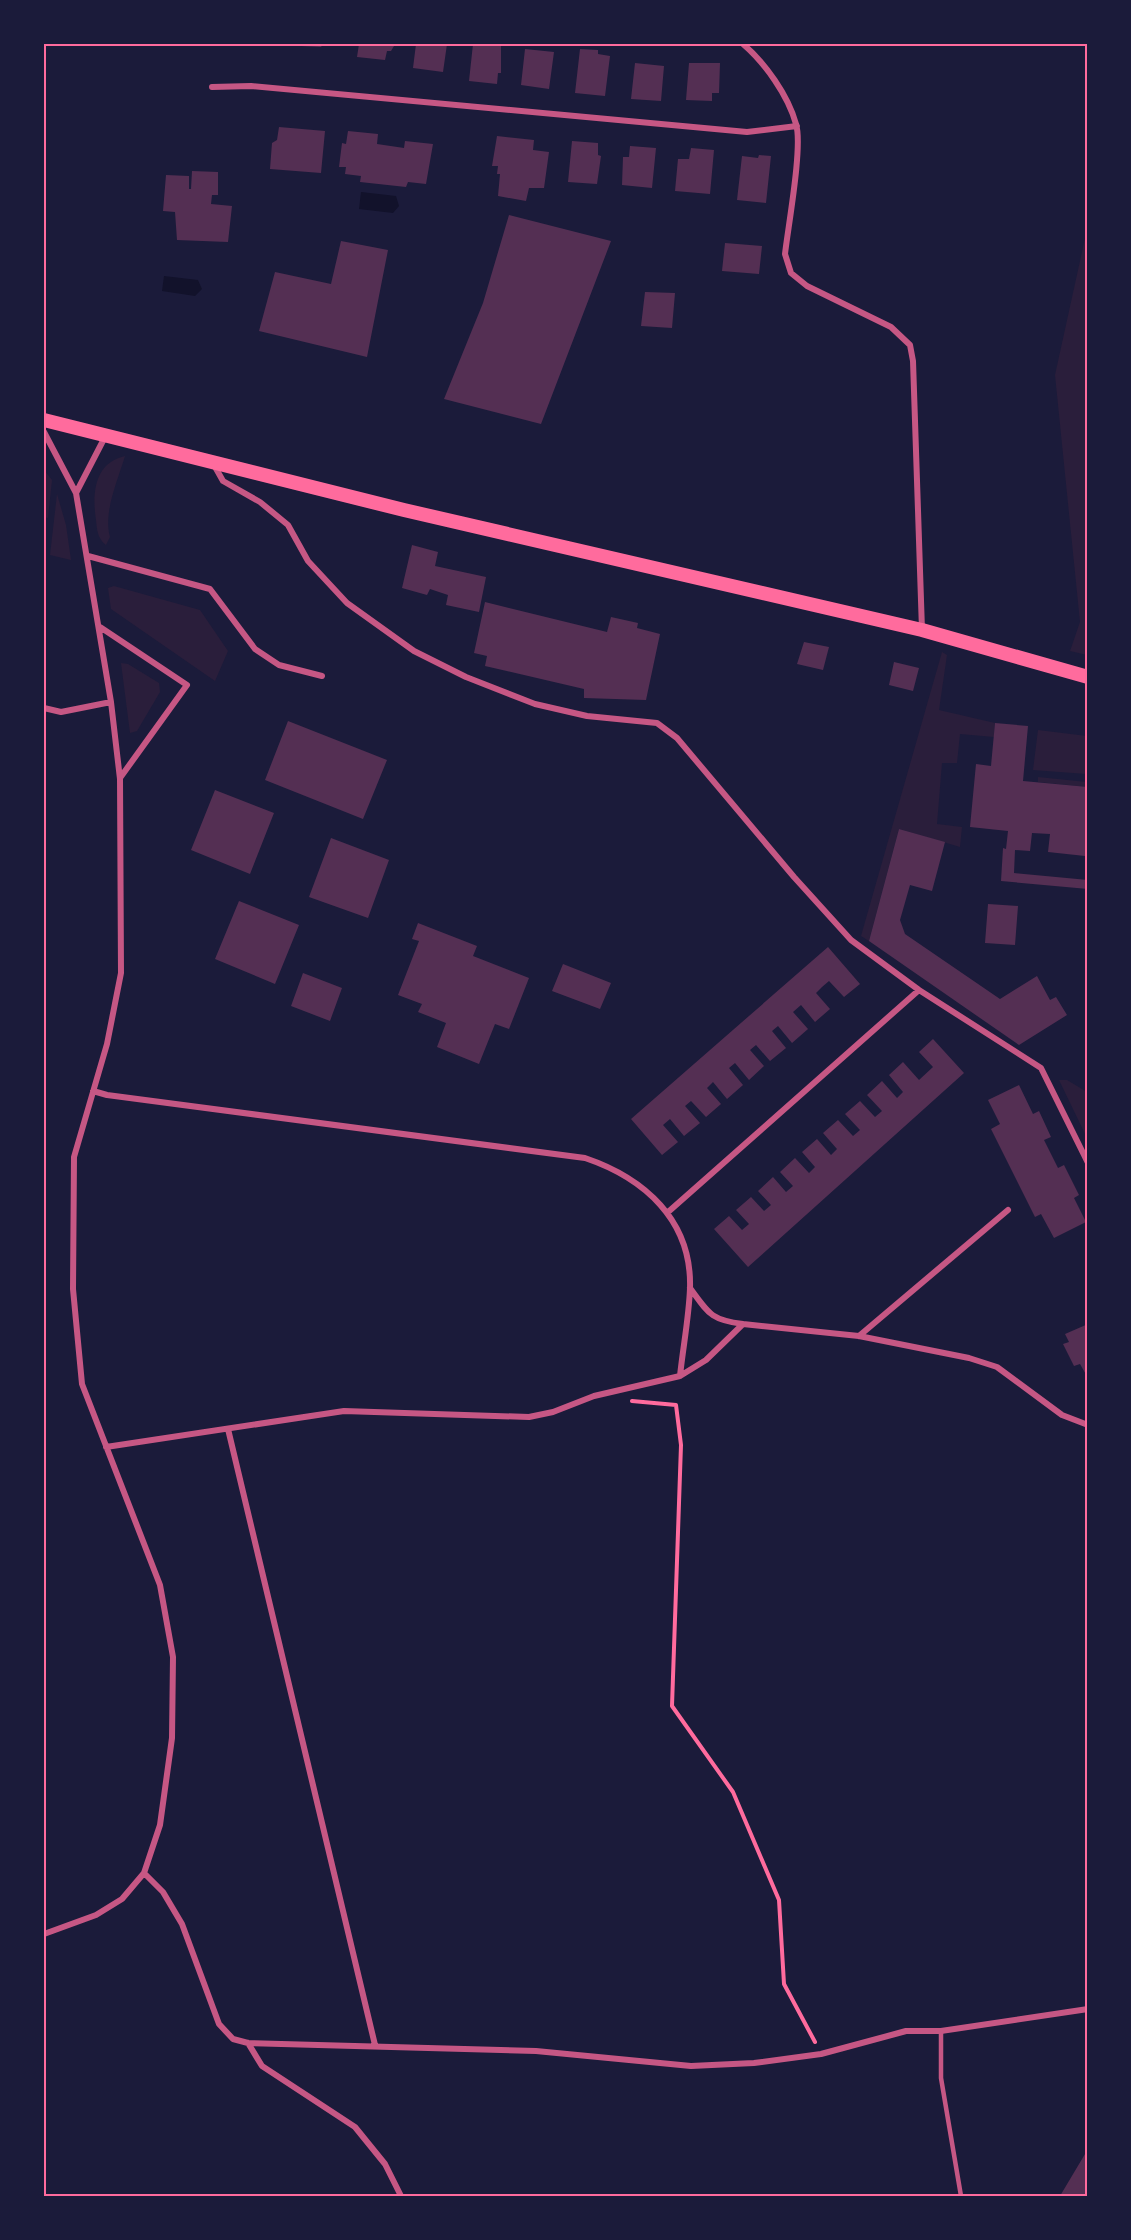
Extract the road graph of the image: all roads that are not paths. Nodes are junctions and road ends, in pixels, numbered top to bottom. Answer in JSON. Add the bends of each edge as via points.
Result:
{"nodes":[{"id":1,"x":743,"y":44,"type":"edge"},
{"id":2,"x":212,"y":87,"type":"dead end"},
{"id":3,"x":797,"y":126,"type":"junction"},
{"id":4,"x":44,"y":420,"type":"edge"},
{"id":5,"x":44,"y":432,"type":"edge"},
{"id":6,"x":106,"y":435,"type":"junction"},
{"id":7,"x":213,"y":462,"type":"junction"},
{"id":8,"x":76,"y":493,"type":"junction"},
{"id":9,"x":88,"y":556,"type":"junction"},
{"id":10,"x":100,"y":627,"type":"junction"},
{"id":11,"x":922,"y":630,"type":"junction"},
{"id":12,"x":322,"y":676,"type":"dead end"},
{"id":13,"x":1088,"y":677,"type":"edge"},
{"id":14,"x":111,"y":702,"type":"junction"},
{"id":15,"x":44,"y":708,"type":"edge"},
{"id":16,"x":120,"y":779,"type":"junction"},
{"id":17,"x":920,"y":990,"type":"junction"},
{"id":18,"x":93,"y":1091,"type":"junction"},
{"id":19,"x":1088,"y":1163,"type":"edge"},
{"id":20,"x":1008,"y":1210,"type":"dead end"},
{"id":21,"x":667,"y":1213,"type":"junction"},
{"id":22,"x":690,"y":1288,"type":"junction"},
{"id":23,"x":743,"y":1324,"type":"junction"},
{"id":24,"x":859,"y":1336,"type":"junction"},
{"id":25,"x":680,"y":1376,"type":"junction"},
{"id":26,"x":1088,"y":1425,"type":"edge"},
{"id":27,"x":228,"y":1428,"type":"junction"},
{"id":28,"x":106,"y":1447,"type":"junction"},
{"id":29,"x":144,"y":1873,"type":"junction"},
{"id":30,"x":44,"y":1934,"type":"edge"},
{"id":31,"x":1088,"y":2009,"type":"edge"},
{"id":32,"x":941,"y":2031,"type":"junction"},
{"id":33,"x":248,"y":2043,"type":"junction"},
{"id":34,"x":375,"y":2045,"type":"junction"},
{"id":35,"x":400,"y":2196,"type":"edge"},
{"id":36,"x":960,"y":2196,"type":"edge"}],
"edges":[{"from":1,"to":3,"type":"street","via":[[758,58]]},
{"from":2,"to":3,"type":"street","via":[[251,86],[747,132]]},
{"from":3,"to":11,"type":"street","via":[[785,254],[791,273],[807,286],[891,327],[910,345]]},
{"from":4,"to":6,"type":"main road"},
{"from":5,"to":8,"type":"street"},
{"from":6,"to":7,"type":"main road"},
{"from":6,"to":8,"type":"street"},
{"from":7,"to":11,"type":"main road"},
{"from":7,"to":17,"type":"street","via":[[223,481],[260,502],[288,525],[308,561],[347,603],[414,651],[535,704],[587,716],[657,723],[677,738],[851,940]]},
{"from":8,"to":9,"type":"street"},
{"from":9,"to":10,"type":"street"},
{"from":9,"to":12,"type":"street","via":[[210,589],[255,649],[279,665]]},
{"from":10,"to":14,"type":"street"},
{"from":10,"to":16,"type":"street","via":[[187,685]]},
{"from":11,"to":13,"type":"main road"},
{"from":14,"to":15,"type":"street","via":[[61,712]]},
{"from":14,"to":16,"type":"street"},
{"from":16,"to":18,"type":"street","via":[[121,973]]},
{"from":17,"to":19,"type":"street","via":[[1041,1068]]},
{"from":17,"to":21,"type":"street"},
{"from":18,"to":21,"type":"street","via":[[585,1158],[640,1184]]},
{"from":18,"to":28,"type":"street","via":[[74,1157],[73,1289],[82,1384]]},
{"from":20,"to":24,"type":"street"},
{"from":21,"to":22,"type":"street","via":[[682,1239]]},
{"from":22,"to":23,"type":"street","via":[[720,1321]]},
{"from":22,"to":25,"type":"street"},
{"from":23,"to":24,"type":"street"},
{"from":23,"to":25,"type":"street","via":[[706,1360]]},
{"from":24,"to":26,"type":"street","via":[[997,1367],[1062,1415]]},
{"from":25,"to":27,"type":"street","via":[[594,1396],[529,1417],[344,1411]]},
{"from":27,"to":28,"type":"street"},
{"from":27,"to":34,"type":"street"},
{"from":28,"to":29,"type":"street","via":[[159,1585],[172,1656],[172,1738],[160,1824]]},
{"from":29,"to":30,"type":"street","via":[[122,1899],[105,1910]]},
{"from":29,"to":33,"type":"street","via":[[163,1892],[182,1924],[219,2024],[233,2039]]},
{"from":31,"to":32,"type":"street"},
{"from":32,"to":34,"type":"street","via":[[906,2031],[821,2054],[691,2066],[536,2051]]},
{"from":32,"to":36,"type":"lane","via":[[941,2078]]},
{"from":33,"to":34,"type":"street"},
{"from":33,"to":35,"type":"street","via":[[262,2066],[355,2127],[386,2164]]}]}
